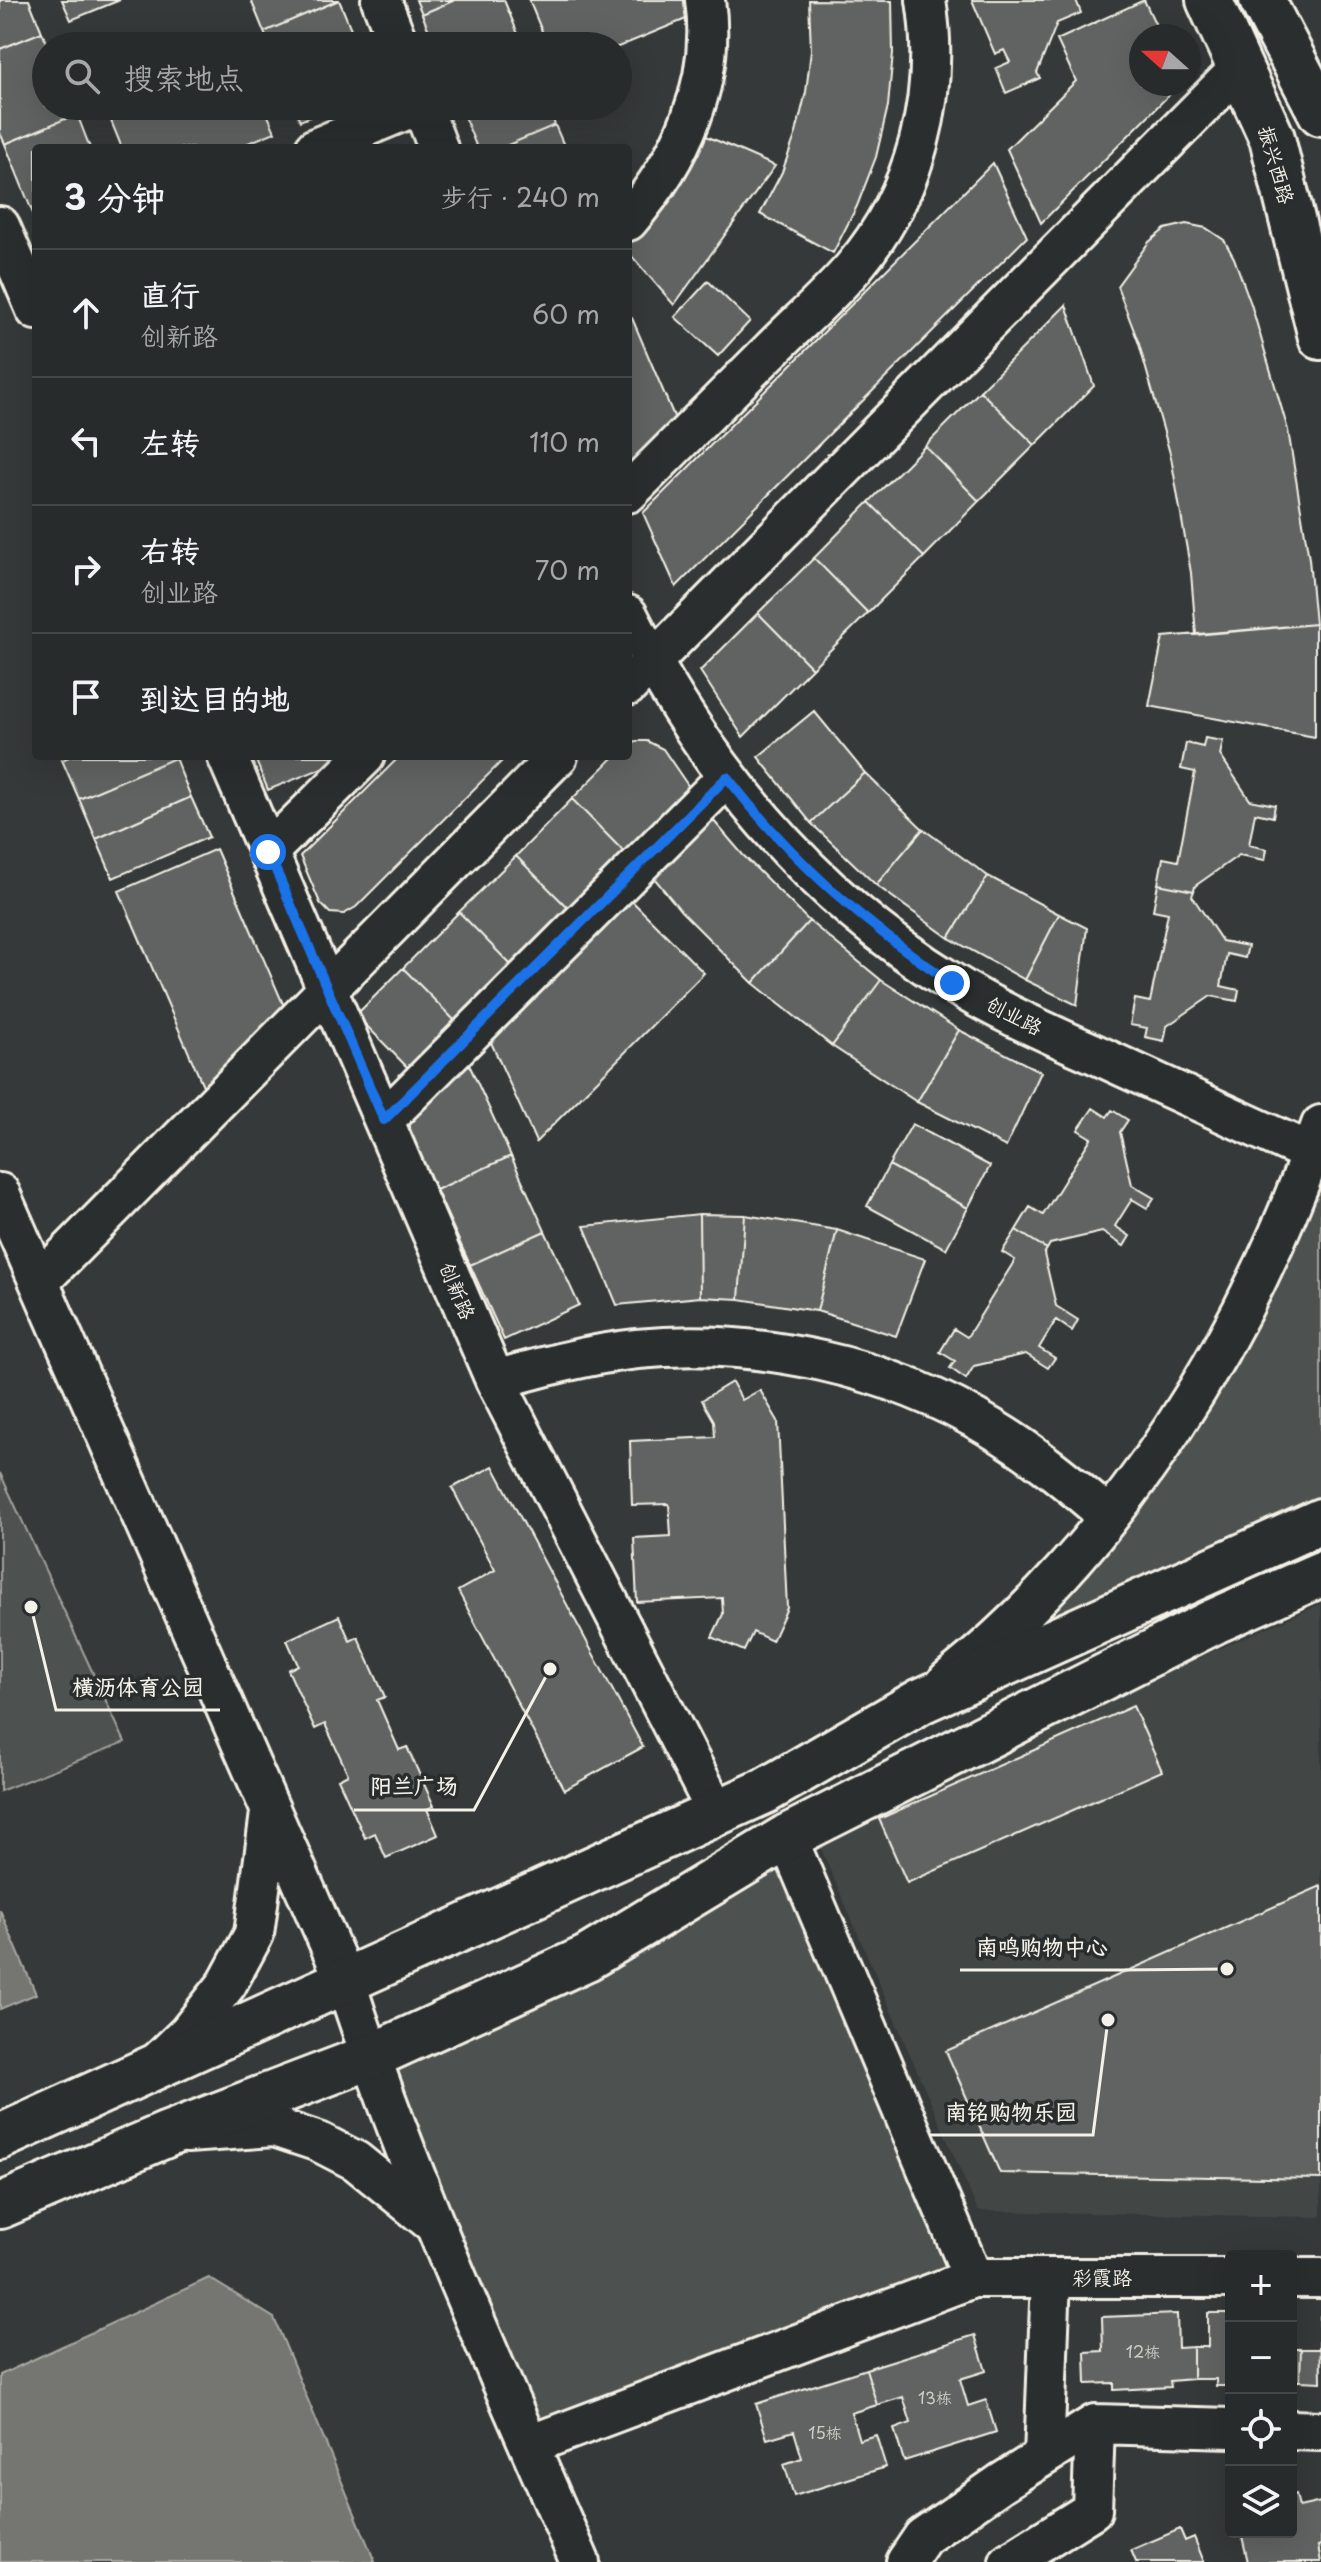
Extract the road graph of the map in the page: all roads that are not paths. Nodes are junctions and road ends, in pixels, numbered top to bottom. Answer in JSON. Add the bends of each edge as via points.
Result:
{"nodes":[{"id":1,"x":381,"y":0,"type":"edge"},
{"id":2,"x":705,"y":0,"type":"edge"},
{"id":3,"x":926,"y":0,"type":"edge"},
{"id":4,"x":1209,"y":0,"type":"edge"},
{"id":5,"x":1262,"y":0,"type":"edge"},
{"id":6,"x":394,"y":32,"type":"edge"},
{"id":7,"x":1240,"y":68,"type":"junction"},
{"id":8,"x":1321,"y":113,"type":"edge"},
{"id":9,"x":384,"y":120,"type":"edge"},
{"id":10,"x":425,"y":120,"type":"edge"},
{"id":11,"x":325,"y":144,"type":"edge"},
{"id":12,"x":436,"y":144,"type":"edge"},
{"id":13,"x":632,"y":216,"type":"edge"},
{"id":14,"x":0,"y":226,"type":"edge"},
{"id":15,"x":28,"y":268,"type":"edge"},
{"id":16,"x":32,"y":289,"type":"edge"},
{"id":17,"x":1321,"y":337,"type":"edge"},
{"id":18,"x":632,"y":489,"type":"edge"},
{"id":19,"x":632,"y":635,"type":"edge"},
{"id":20,"x":640,"y":674,"type":"edge"},
{"id":21,"x":229,"y":760,"type":"edge"},
{"id":22,"x":361,"y":760,"type":"edge"},
{"id":23,"x":554,"y":760,"type":"edge"},
{"id":24,"x":727,"y":777,"type":"junction"},
{"id":25,"x":268,"y":852,"type":"junction"},
{"id":26,"x":327,"y":988,"type":"junction"},
{"id":27,"x":384,"y":1120,"type":"junction"},
{"id":28,"x":1316,"y":1139,"type":"edge"},
{"id":29,"x":0,"y":1193,"type":"edge"},
{"id":30,"x":39,"y":1282,"type":"junction"},
{"id":31,"x":495,"y":1380,"type":"junction"},
{"id":32,"x":1109,"y":1517,"type":"junction"},
{"id":33,"x":1321,"y":1521,"type":"edge"},
{"id":34,"x":1321,"y":1574,"type":"edge"},
{"id":35,"x":921,"y":1701,"type":"junction"},
{"id":36,"x":270,"y":1810,"type":"junction"},
{"id":37,"x":717,"y":1813,"type":"junction"},
{"id":38,"x":787,"y":1837,"type":"junction"},
{"id":39,"x":345,"y":1980,"type":"junction"},
{"id":40,"x":370,"y":2057,"type":"junction"},
{"id":41,"x":149,"y":2071,"type":"junction"},
{"id":42,"x":168,"y":2134,"type":"junction"},
{"id":43,"x":0,"y":2137,"type":"edge"},
{"id":44,"x":0,"y":2206,"type":"edge"},
{"id":45,"x":438,"y":2227,"type":"junction"},
{"id":46,"x":973,"y":2278,"type":"junction"},
{"id":47,"x":1051,"y":2278,"type":"junction"},
{"id":48,"x":1225,"y":2278,"type":"edge"},
{"id":49,"x":1297,"y":2278,"type":"edge"},
{"id":50,"x":1321,"y":2278,"type":"edge"},
{"id":51,"x":1095,"y":2424,"type":"junction"},
{"id":52,"x":1225,"y":2428,"type":"edge"},
{"id":53,"x":1297,"y":2430,"type":"edge"},
{"id":54,"x":1321,"y":2431,"type":"edge"},
{"id":55,"x":529,"y":2445,"type":"junction"},
{"id":56,"x":1044,"y":2456,"type":"junction"},
{"id":57,"x":580,"y":2562,"type":"edge"},
{"id":58,"x":906,"y":2562,"type":"edge"},
{"id":59,"x":1009,"y":2562,"type":"edge"}],
"edges":[{"from":1,"to":6,"type":"street"},
{"from":2,"to":13,"type":"street","via":[[707,43],[694,111],[667,170]]},
{"from":3,"to":18,"type":"street","via":[[932,35],[929,98],[915,159],[889,217],[853,268]]},
{"from":4,"to":7,"type":"main road","name":"振兴西路"},
{"from":5,"to":8,"type":"main road"},
{"from":7,"to":17,"type":"main road","name":"振兴西路","via":[[1272,138]]},
{"from":7,"to":20,"type":"street"},
{"from":9,"to":11,"type":"street"},
{"from":10,"to":12,"type":"street"},
{"from":14,"to":15,"type":"street"},
{"from":15,"to":16,"type":"street"},
{"from":19,"to":20,"type":"street","name":"创业路"},
{"from":20,"to":24,"type":"street","name":"创业路"},
{"from":21,"to":25,"type":"street","name":"创新路"},
{"from":22,"to":25,"type":"street"},
{"from":23,"to":26,"type":"street"},
{"from":24,"to":27,"type":"street"},
{"from":24,"to":28,"type":"street","name":"创业路","via":[[776,838],[832,892],[952,983],[1004,1013]]},
{"from":25,"to":26,"type":"street","name":"创新路"},
{"from":26,"to":27,"type":"street","name":"创新路"},
{"from":26,"to":30,"type":"street"},
{"from":27,"to":31,"type":"street","name":"创新路"},
{"from":28,"to":32,"type":"street","via":[[1272,1245],[1220,1348]]},
{"from":29,"to":30,"type":"street"},
{"from":30,"to":36,"type":"street"},
{"from":31,"to":32,"type":"street","via":[[624,1351],[712,1347],[785,1354],[857,1370],[927,1395],[992,1428],[1053,1469]]},
{"from":31,"to":37,"type":"street","name":"创新路"},
{"from":32,"to":35,"type":"street","via":[[1010,1626]]},
{"from":33,"to":35,"type":"main road"},
{"from":34,"to":38,"type":"main road","via":[[1215,1621]]},
{"from":35,"to":37,"type":"main road"},
{"from":36,"to":39,"type":"street"},
{"from":36,"to":41,"type":"street","via":[[254,1934],[227,1984]]},
{"from":37,"to":39,"type":"main road"},
{"from":38,"to":40,"type":"main road","via":[[587,1958]]},
{"from":38,"to":46,"type":"street"},
{"from":39,"to":40,"type":"street"},
{"from":39,"to":41,"type":"main road"},
{"from":40,"to":42,"type":"main road"},
{"from":40,"to":45,"type":"street"},
{"from":41,"to":43,"type":"main road"},
{"from":42,"to":44,"type":"main road"},
{"from":42,"to":45,"type":"street","via":[[274,2127],[304,2137],[356,2161]]},
{"from":45,"to":55,"type":"street"},
{"from":46,"to":47,"type":"street","name":"彩霞路"},
{"from":46,"to":55,"type":"street"},
{"from":47,"to":48,"type":"street","name":"彩霞路"},
{"from":47,"to":56,"type":"street"},
{"from":49,"to":50,"type":"street"},
{"from":51,"to":52,"type":"street"},
{"from":51,"to":56,"type":"street"},
{"from":51,"to":59,"type":"street","via":[[1092,2510]]},
{"from":53,"to":54,"type":"street"},
{"from":55,"to":57,"type":"street"},
{"from":56,"to":58,"type":"street","via":[[923,2537]]}]}
